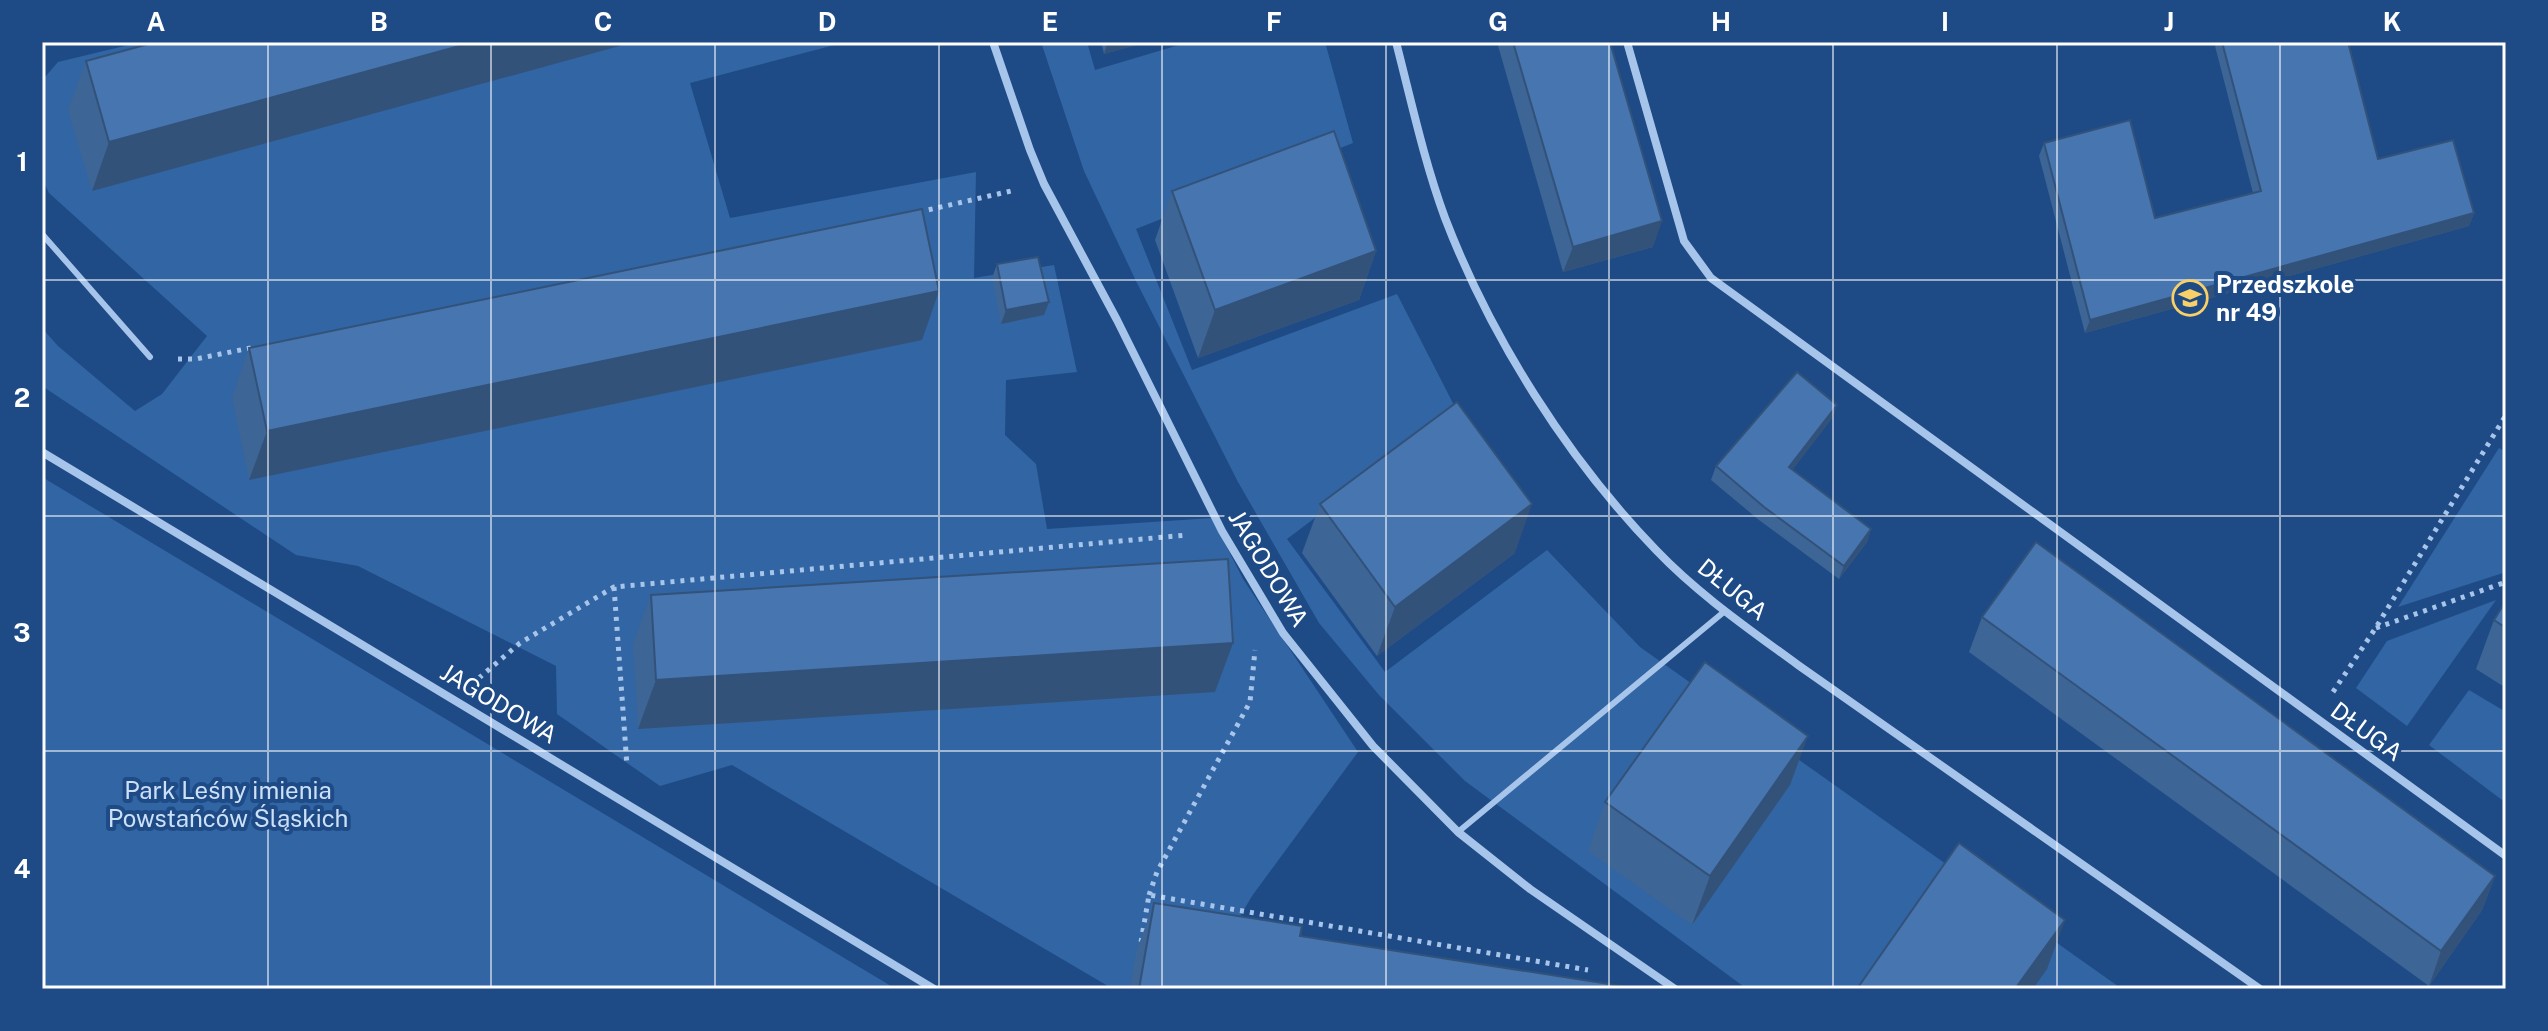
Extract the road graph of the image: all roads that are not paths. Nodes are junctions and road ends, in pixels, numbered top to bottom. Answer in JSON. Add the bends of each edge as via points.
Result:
{"nodes":[{"id":1,"x":993,"y":42,"type":"edge"},
{"id":2,"x":1396,"y":42,"type":"edge"},
{"id":3,"x":1627,"y":42,"type":"edge"},
{"id":4,"x":42,"y":234,"type":"edge"},
{"id":5,"x":150,"y":357,"type":"road end"},
{"id":6,"x":42,"y":452,"type":"edge"},
{"id":7,"x":1725,"y":611,"type":"junction"},
{"id":8,"x":1458,"y":832,"type":"junction"},
{"id":9,"x":2506,"y":856,"type":"edge"},
{"id":10,"x":934,"y":989,"type":"edge"},
{"id":11,"x":1675,"y":989,"type":"edge"},
{"id":12,"x":2260,"y":989,"type":"edge"}],
"edges":[{"from":1,"to":8,"type":"street","name":"JAGODOWA","via":[[1044,184],[1222,531],[1283,633],[1373,746]]},
{"from":2,"to":7,"type":"street","name":"DŁUGA","via":[[1445,217],[1507,346],[1591,475],[1657,552]]},
{"from":3,"to":9,"type":"street","name":"DŁUGA","via":[[1684,241],[1711,278]]},
{"from":4,"to":5,"type":"lane"},
{"from":6,"to":10,"type":"street","name":"JAGODOWA"},
{"from":7,"to":8,"type":"lane"},
{"from":7,"to":12,"type":"street","name":"DŁUGA"},
{"from":8,"to":11,"type":"street","name":"JAGODOWA"}]}
